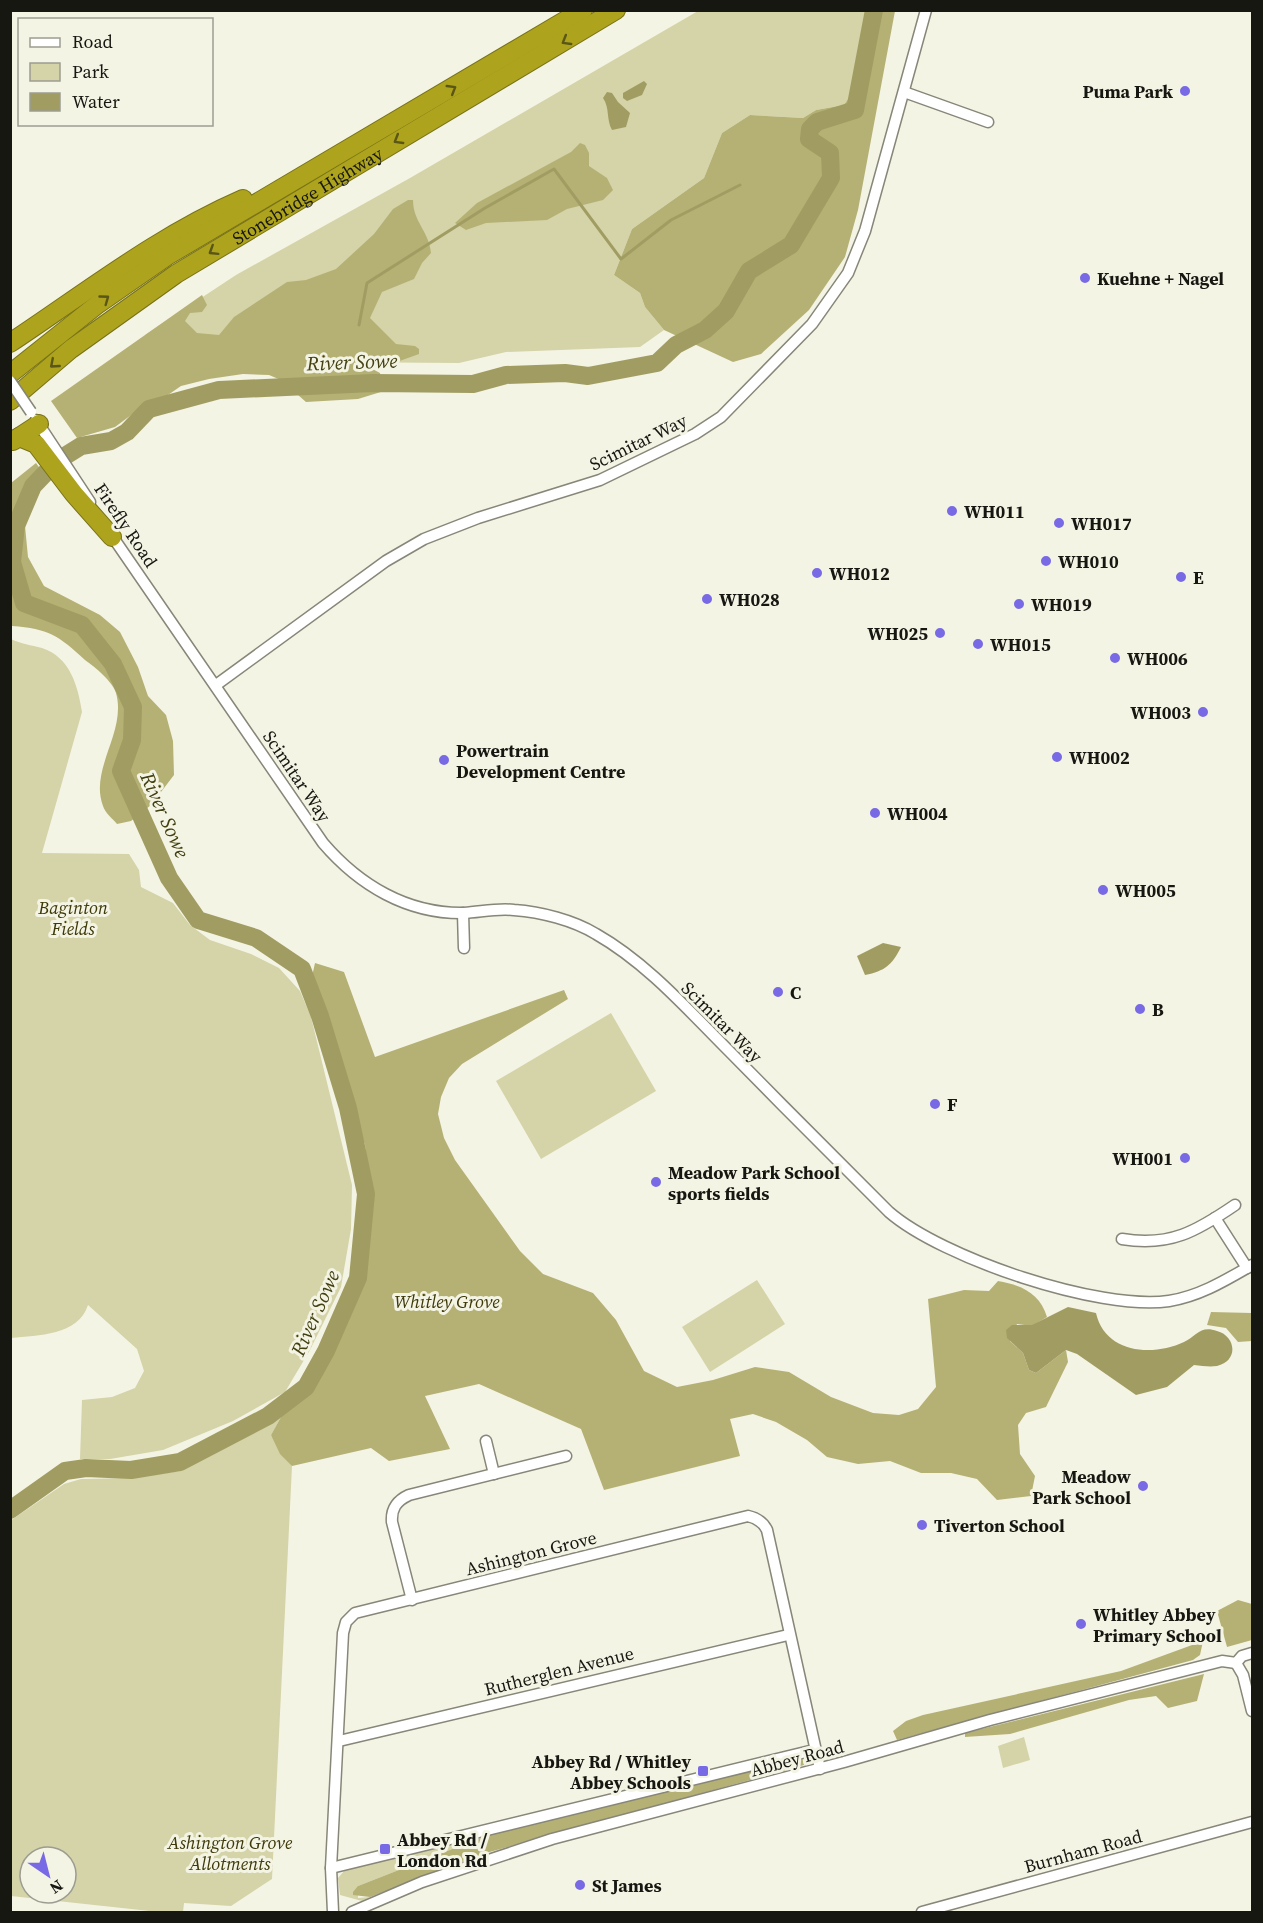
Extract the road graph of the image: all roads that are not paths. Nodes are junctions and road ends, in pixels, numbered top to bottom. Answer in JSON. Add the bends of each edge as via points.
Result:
{"nodes":[{"id":1,"x":583,"y":10,"type":"edge"},
{"id":2,"x":616,"y":10,"type":"edge"},
{"id":3,"x":926,"y":10,"type":"edge"},
{"id":4,"x":904,"y":92,"type":"junction"},
{"id":5,"x":988,"y":122,"type":"dead end"},
{"id":6,"x":317,"y":168,"type":"junction"},
{"id":7,"x":10,"y":343,"type":"edge"},
{"id":8,"x":10,"y":374,"type":"edge"},
{"id":9,"x":10,"y":381,"type":"edge"},
{"id":10,"x":10,"y":401,"type":"edge"},
{"id":11,"x":31,"y":433,"type":"edge"},
{"id":12,"x":112,"y":537,"type":"joint"},
{"id":13,"x":216,"y":685,"type":"junction"},
{"id":14,"x":463,"y":913,"type":"junction"},
{"id":15,"x":464,"y":948,"type":"dead end"},
{"id":16,"x":1235,"y":1205,"type":"dead end"},
{"id":17,"x":1215,"y":1218,"type":"junction"},
{"id":18,"x":1122,"y":1239,"type":"dead end"},
{"id":19,"x":1250,"y":1266,"type":"edge"},
{"id":20,"x":486,"y":1441,"type":"dead end"},
{"id":21,"x":566,"y":1456,"type":"dead end"},
{"id":22,"x":494,"y":1474,"type":"junction"},
{"id":23,"x":412,"y":1600,"type":"junction"},
{"id":24,"x":788,"y":1635,"type":"junction"},
{"id":25,"x":1252,"y":1653,"type":"edge"},
{"id":26,"x":1236,"y":1663,"type":"junction"},
{"id":27,"x":1252,"y":1711,"type":"edge"},
{"id":28,"x":339,"y":1741,"type":"junction"},
{"id":29,"x":814,"y":1750,"type":"junction"},
{"id":30,"x":820,"y":1769,"type":"junction"},
{"id":31,"x":1252,"y":1822,"type":"edge"},
{"id":32,"x":331,"y":1868,"type":"junction"},
{"id":33,"x":333,"y":1912,"type":"edge"},
{"id":34,"x":352,"y":1912,"type":"edge"},
{"id":35,"x":922,"y":1912,"type":"edge"}],
"edges":[{"from":6,"to":1,"type":"highway","name":"Stonebridge Highway","one_way":true},
{"from":2,"to":10,"type":"highway","name":"Stonebridge Highway","one_way":true,"via":[[176,274],[71,349]]},
{"from":3,"to":4,"type":"street","name":"Scimitar Way"},
{"from":4,"to":5,"type":"street"},
{"from":4,"to":13,"type":"street","name":"Scimitar Way","via":[[865,231],[848,273],[812,324],[721,417],[695,434],[600,480],[478,518],[416,543],[348,587]]},
{"from":6,"to":7,"type":"highway","via":[[198,219],[79,293]]},
{"from":8,"to":6,"type":"highway","name":"Stonebridge Highway","one_way":true,"via":[[134,278]]},
{"from":9,"to":11,"type":"street","bridge":true},
{"from":11,"to":12,"type":"highway"},
{"from":12,"to":13,"type":"street","name":"Firefly Road"},
{"from":13,"to":14,"type":"street","name":"Scimitar Way","via":[[323,843],[350,872],[391,898],[435,911]]},
{"from":14,"to":15,"type":"street"},
{"from":14,"to":19,"type":"street","name":"Scimitar Way","via":[[513,910],[546,915],[594,932],[636,960],[889,1212],[949,1250],[1030,1278],[1107,1298],[1146,1302],[1188,1297]]},
{"from":16,"to":17,"type":"street"},
{"from":17,"to":18,"type":"street","via":[[1164,1241]]},
{"from":17,"to":19,"type":"street"},
{"from":20,"to":22,"type":"street"},
{"from":21,"to":22,"type":"street"},
{"from":22,"to":23,"type":"street","via":[[408,1495],[395,1505],[393,1522]]},
{"from":23,"to":24,"type":"street","name":"Ashington Grove","via":[[748,1516],[759,1520],[767,1530]]},
{"from":23,"to":28,"type":"street","name":"Ashington Grove","via":[[356,1613],[346,1622]]},
{"from":24,"to":28,"type":"street","name":"Rutherglen Avenue"},
{"from":24,"to":29,"type":"street","name":"Ashington Grove"},
{"from":25,"to":26,"type":"street","name":"Abbey Road"},
{"from":26,"to":27,"type":"street"},
{"from":26,"to":30,"type":"street","name":"Abbey Road","via":[[1222,1661],[990,1720]]},
{"from":28,"to":32,"type":"street","name":"Ashington Grove"},
{"from":29,"to":30,"type":"street","name":"Ashington Grove"},
{"from":29,"to":32,"type":"street","name":"Abbey Road"},
{"from":30,"to":34,"type":"street","name":"Abbey Road","via":[[489,1858]]},
{"from":31,"to":35,"type":"street","name":"Burnham Road"},
{"from":32,"to":33,"type":"street","name":"Ashington Grove"}]}
